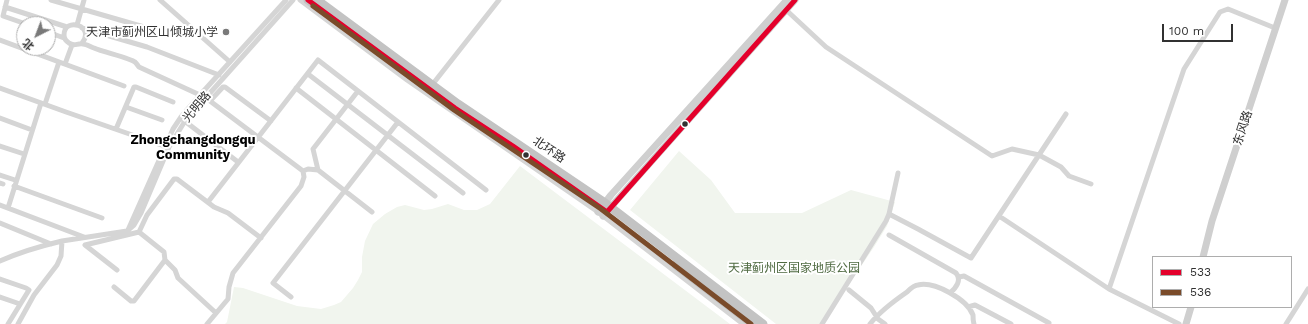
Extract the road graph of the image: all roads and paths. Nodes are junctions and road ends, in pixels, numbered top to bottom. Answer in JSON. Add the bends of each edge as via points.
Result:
{"nodes":[{"id":1,"x":7,"y":0,"type":"edge"},
{"id":2,"x":51,"y":0,"type":"edge"},
{"id":3,"x":84,"y":0,"type":"edge"},
{"id":4,"x":160,"y":0,"type":"edge"},
{"id":5,"x":286,"y":0,"type":"edge"},
{"id":6,"x":293,"y":0,"type":"edge"},
{"id":7,"x":300,"y":0,"type":"edge"},
{"id":8,"x":308,"y":0,"type":"edge"},
{"id":9,"x":317,"y":0,"type":"edge"},
{"id":10,"x":499,"y":0,"type":"edge"},
{"id":11,"x":787,"y":0,"type":"edge"},
{"id":12,"x":795,"y":0,"type":"edge"},
{"id":13,"x":1285,"y":0,"type":"edge"},
{"id":14,"x":6,"y":7,"type":"junction"},
{"id":15,"x":784,"y":8,"type":"junction"},
{"id":16,"x":81,"y":9,"type":"junction"},
{"id":17,"x":16,"y":21,"type":"edge"},
{"id":18,"x":77,"y":25,"type":"junction"},
{"id":19,"x":67,"y":27,"type":"junction"},
{"id":20,"x":82,"y":28,"type":"junction"},
{"id":21,"x":1276,"y":28,"type":"junction"},
{"id":22,"x":151,"y":29,"type":"dead end"},
{"id":23,"x":56,"y":35,"type":"edge"},
{"id":24,"x":64,"y":38,"type":"junction"},
{"id":25,"x":0,"y":40,"type":"edge"},
{"id":26,"x":82,"y":43,"type":"junction"},
{"id":27,"x":72,"y":45,"type":"junction"},
{"id":28,"x":58,"y":62,"type":"junction"},
{"id":29,"x":230,"y":62,"type":"junction"},
{"id":30,"x":65,"y":64,"type":"junction"},
{"id":31,"x":219,"y":74,"type":"junction"},
{"id":32,"x":308,"y":74,"type":"junction"},
{"id":33,"x":432,"y":85,"type":"junction"},
{"id":34,"x":124,"y":86,"type":"dead end"},
{"id":35,"x":0,"y":88,"type":"edge"},
{"id":36,"x":296,"y":88,"type":"junction"},
{"id":37,"x":358,"y":91,"type":"junction"},
{"id":38,"x":200,"y":95,"type":"junction"},
{"id":39,"x":173,"y":102,"type":"dead end"},
{"id":40,"x":43,"y":104,"type":"junction"},
{"id":41,"x":348,"y":105,"type":"junction"},
{"id":42,"x":126,"y":107,"type":"junction"},
{"id":43,"x":1066,"y":114,"type":"dead end"},
{"id":44,"x":0,"y":118,"type":"edge"},
{"id":45,"x":183,"y":119,"type":"junction"},
{"id":46,"x":162,"y":120,"type":"dead end"},
{"id":47,"x":336,"y":120,"type":"junction"},
{"id":48,"x":271,"y":121,"type":"junction"},
{"id":49,"x":398,"y":122,"type":"junction"},
{"id":50,"x":116,"y":129,"type":"junction"},
{"id":51,"x":32,"y":130,"type":"junction"},
{"id":52,"x":388,"y":135,"type":"junction"},
{"id":53,"x":258,"y":138,"type":"junction"},
{"id":54,"x":0,"y":146,"type":"edge"},
{"id":55,"x":164,"y":146,"type":"junction"},
{"id":56,"x":376,"y":150,"type":"junction"},
{"id":57,"x":24,"y":154,"type":"junction"},
{"id":58,"x":1039,"y":155,"type":"junction"},
{"id":59,"x":238,"y":162,"type":"junction"},
{"id":60,"x":318,"y":170,"type":"junction"},
{"id":61,"x":303,"y":171,"type":"junction"},
{"id":62,"x":898,"y":173,"type":"dead end"},
{"id":63,"x":0,"y":175,"type":"edge"},
{"id":64,"x":16,"y":180,"type":"junction"},
{"id":65,"x":1091,"y":184,"type":"dead end"},
{"id":66,"x":14,"y":186,"type":"junction"},
{"id":67,"x":486,"y":190,"type":"dead end"},
{"id":68,"x":345,"y":191,"type":"junction"},
{"id":69,"x":463,"y":193,"type":"dead end"},
{"id":70,"x":435,"y":196,"type":"dead end"},
{"id":71,"x":208,"y":202,"type":"junction"},
{"id":72,"x":0,"y":205,"type":"edge"},
{"id":73,"x":8,"y":208,"type":"junction"},
{"id":74,"x":604,"y":210,"type":"junction"},
{"id":75,"x":372,"y":212,"type":"dead end"},
{"id":76,"x":889,"y":214,"type":"junction"},
{"id":77,"x":1000,"y":216,"type":"junction"},
{"id":78,"x":102,"y":218,"type":"dead end"},
{"id":79,"x":0,"y":223,"type":"edge"},
{"id":80,"x":128,"y":231,"type":"junction"},
{"id":81,"x":139,"y":232,"type":"junction"},
{"id":82,"x":889,"y":235,"type":"dead end"},
{"id":83,"x":84,"y":237,"type":"junction"},
{"id":84,"x":261,"y":238,"type":"junction"},
{"id":85,"x":62,"y":241,"type":"junction"},
{"id":86,"x":51,"y":244,"type":"junction"},
{"id":87,"x":1203,"y":256,"type":"edge"},
{"id":88,"x":165,"y":260,"type":"junction"},
{"id":89,"x":0,"y":261,"type":"edge"},
{"id":90,"x":117,"y":270,"type":"dead end"},
{"id":91,"x":959,"y":277,"type":"junction"},
{"id":92,"x":0,"y":279,"type":"edge"},
{"id":93,"x":114,"y":287,"type":"dead end"},
{"id":94,"x":1109,"y":289,"type":"junction"},
{"id":95,"x":1308,"y":289,"type":"edge"},
{"id":96,"x":849,"y":290,"type":"dead end"},
{"id":97,"x":950,"y":293,"type":"junction"},
{"id":98,"x":0,"y":297,"type":"edge"},
{"id":99,"x":291,"y":297,"type":"dead end"},
{"id":100,"x":20,"y":304,"type":"junction"},
{"id":101,"x":968,"y":307,"type":"junction"},
{"id":102,"x":1190,"y":308,"type":"edge"},
{"id":103,"x":216,"y":313,"type":"junction"},
{"id":104,"x":876,"y":316,"type":"junction"},
{"id":105,"x":1049,"y":323,"type":"edge"},
{"id":106,"x":8,"y":324,"type":"edge"},
{"id":107,"x":18,"y":324,"type":"edge"},
{"id":108,"x":206,"y":324,"type":"edge"},
{"id":109,"x":743,"y":324,"type":"edge"},
{"id":110,"x":753,"y":324,"type":"edge"},
{"id":111,"x":763,"y":324,"type":"edge"},
{"id":112,"x":822,"y":324,"type":"edge"},
{"id":113,"x":870,"y":324,"type":"edge"},
{"id":114,"x":885,"y":324,"type":"edge"},
{"id":115,"x":974,"y":324,"type":"edge"},
{"id":116,"x":1011,"y":324,"type":"edge"},
{"id":117,"x":1179,"y":324,"type":"edge"},
{"id":118,"x":1186,"y":324,"type":"edge"},
{"id":119,"x":1286,"y":324,"type":"edge"}],
"edges":[{"from":1,"to":14,"type":"street"},
{"from":2,"to":16,"type":"street"},
{"from":3,"to":16,"type":"street"},
{"from":4,"to":29,"type":"street"},
{"from":5,"to":29,"type":"street","name":"光明路"},
{"from":6,"to":45,"type":"street","name":"光明路"},
{"from":7,"to":74,"type":"street","via":[[407,80]]},
{"from":8,"to":74,"type":"highway","name":"北环路","via":[[455,108]]},
{"from":9,"to":33,"type":"highway","name":"北环路"},
{"from":10,"to":33,"type":"street"},
{"from":11,"to":15,"type":"street"},
{"from":12,"to":15,"type":"street"},
{"from":13,"to":21,"type":"street","name":"东风路"},
{"from":14,"to":17,"type":"street","via":[[3,16]]},
{"from":14,"to":19,"type":"street"},
{"from":15,"to":58,"type":"street","via":[[826,47],[992,156],[1012,149]]},
{"from":15,"to":74,"type":"street"},
{"from":16,"to":18,"type":"street"},
{"from":16,"to":22,"type":"street"},
{"from":18,"to":19,"type":"street"},
{"from":18,"to":20,"type":"street"},
{"from":19,"to":24,"type":"street"},
{"from":20,"to":26,"type":"street","via":[[86,34]]},
{"from":20,"to":31,"type":"street"},
{"from":21,"to":87,"type":"street","name":"东风路","via":[[1212,221]]},
{"from":21,"to":94,"type":"street","via":[[1228,9],[1220,12],[1184,69]]},
{"from":23,"to":24,"type":"street"},
{"from":24,"to":27,"type":"street"},
{"from":25,"to":28,"type":"street"},
{"from":26,"to":27,"type":"street"},
{"from":26,"to":38,"type":"street","via":[[134,62],[139,67]]},
{"from":27,"to":30,"type":"street"},
{"from":28,"to":30,"type":"street"},
{"from":28,"to":40,"type":"street"},
{"from":29,"to":31,"type":"street","name":"光明路"},
{"from":30,"to":34,"type":"street"},
{"from":31,"to":38,"type":"street","name":"光明路"},
{"from":32,"to":36,"type":"street"},
{"from":32,"to":37,"type":"street","via":[[318,60]]},
{"from":32,"to":41,"type":"street"},
{"from":33,"to":74,"type":"highway","name":"北环路"},
{"from":35,"to":40,"type":"street"},
{"from":36,"to":47,"type":"street"},
{"from":36,"to":48,"type":"street"},
{"from":37,"to":41,"type":"street"},
{"from":37,"to":49,"type":"street"},
{"from":38,"to":45,"type":"street","name":"光明路"},
{"from":39,"to":42,"type":"street","via":[[136,87]]},
{"from":40,"to":50,"type":"street"},
{"from":40,"to":51,"type":"street"},
{"from":41,"to":47,"type":"street"},
{"from":41,"to":52,"type":"street"},
{"from":42,"to":46,"type":"street"},
{"from":42,"to":50,"type":"street"},
{"from":43,"to":58,"type":"street"},
{"from":44,"to":51,"type":"street"},
{"from":45,"to":55,"type":"street","name":"光明路","via":[[173,128]]},
{"from":45,"to":59,"type":"street"},
{"from":45,"to":80,"type":"street","name":"光明路","via":[[141,212]]},
{"from":47,"to":56,"type":"street"},
{"from":47,"to":60,"type":"street","via":[[313,149]]},
{"from":48,"to":53,"type":"street"},
{"from":48,"to":53,"type":"street","via":[[223,86],[210,101]]},
{"from":49,"to":52,"type":"street"},
{"from":49,"to":67,"type":"street"},
{"from":50,"to":55,"type":"street"},
{"from":51,"to":57,"type":"street"},
{"from":52,"to":56,"type":"street"},
{"from":52,"to":69,"type":"street"},
{"from":53,"to":59,"type":"street"},
{"from":53,"to":61,"type":"street"},
{"from":54,"to":57,"type":"street"},
{"from":55,"to":80,"type":"street","name":"光明路"},
{"from":56,"to":68,"type":"street"},
{"from":56,"to":70,"type":"street"},
{"from":57,"to":64,"type":"street"},
{"from":58,"to":65,"type":"street","via":[[1061,167],[1069,176]]},
{"from":58,"to":77,"type":"street"},
{"from":59,"to":71,"type":"street"},
{"from":60,"to":61,"type":"street"},
{"from":60,"to":68,"type":"street"},
{"from":61,"to":84,"type":"street","via":[[301,186]]},
{"from":62,"to":76,"type":"street"},
{"from":63,"to":64,"type":"street"},
{"from":64,"to":66,"type":"street"},
{"from":66,"to":73,"type":"street"},
{"from":66,"to":78,"type":"street"},
{"from":68,"to":75,"type":"street"},
{"from":68,"to":99,"type":"street","via":[[273,282]]},
{"from":71,"to":81,"type":"street","via":[[174,179],[147,215]]},
{"from":71,"to":84,"type":"street","via":[[228,213]]},
{"from":72,"to":73,"type":"street"},
{"from":73,"to":83,"type":"street"},
{"from":74,"to":109,"type":"street"},
{"from":74,"to":110,"type":"highway","name":"北环路"},
{"from":74,"to":111,"type":"highway","name":"北环路"},
{"from":76,"to":77,"type":"street","via":[[971,258]]},
{"from":76,"to":112,"type":"street"},
{"from":77,"to":94,"type":"street"},
{"from":79,"to":86,"type":"street"},
{"from":80,"to":83,"type":"street"},
{"from":81,"to":88,"type":"street","via":[[164,252]]},
{"from":81,"to":90,"type":"street","via":[[85,245]]},
{"from":82,"to":91,"type":"street"},
{"from":83,"to":85,"type":"street"},
{"from":84,"to":103,"type":"street","via":[[233,274],[228,287],[228,299]]},
{"from":85,"to":86,"type":"street"},
{"from":85,"to":107,"type":"street","via":[[61,256]]},
{"from":86,"to":89,"type":"street"},
{"from":88,"to":93,"type":"street","via":[[134,301]]},
{"from":88,"to":103,"type":"street","via":[[175,270],[178,278]]},
{"from":91,"to":97,"type":"street","via":[[959,282]]},
{"from":91,"to":105,"type":"street","via":[[964,276]]},
{"from":92,"to":100,"type":"street","via":[[28,290]]},
{"from":94,"to":117,"type":"street"},
{"from":95,"to":119,"type":"street"},
{"from":96,"to":104,"type":"street","via":[[871,308]]},
{"from":97,"to":101,"type":"street"},
{"from":97,"to":104,"type":"street","via":[[926,284],[917,285]]},
{"from":98,"to":100,"type":"street"},
{"from":100,"to":106,"type":"street"},
{"from":101,"to":115,"type":"street"},
{"from":101,"to":116,"type":"street","via":[[975,305]]},
{"from":102,"to":118,"type":"street"},
{"from":103,"to":108,"type":"street"},
{"from":104,"to":113,"type":"street"},
{"from":104,"to":114,"type":"street"}]}
